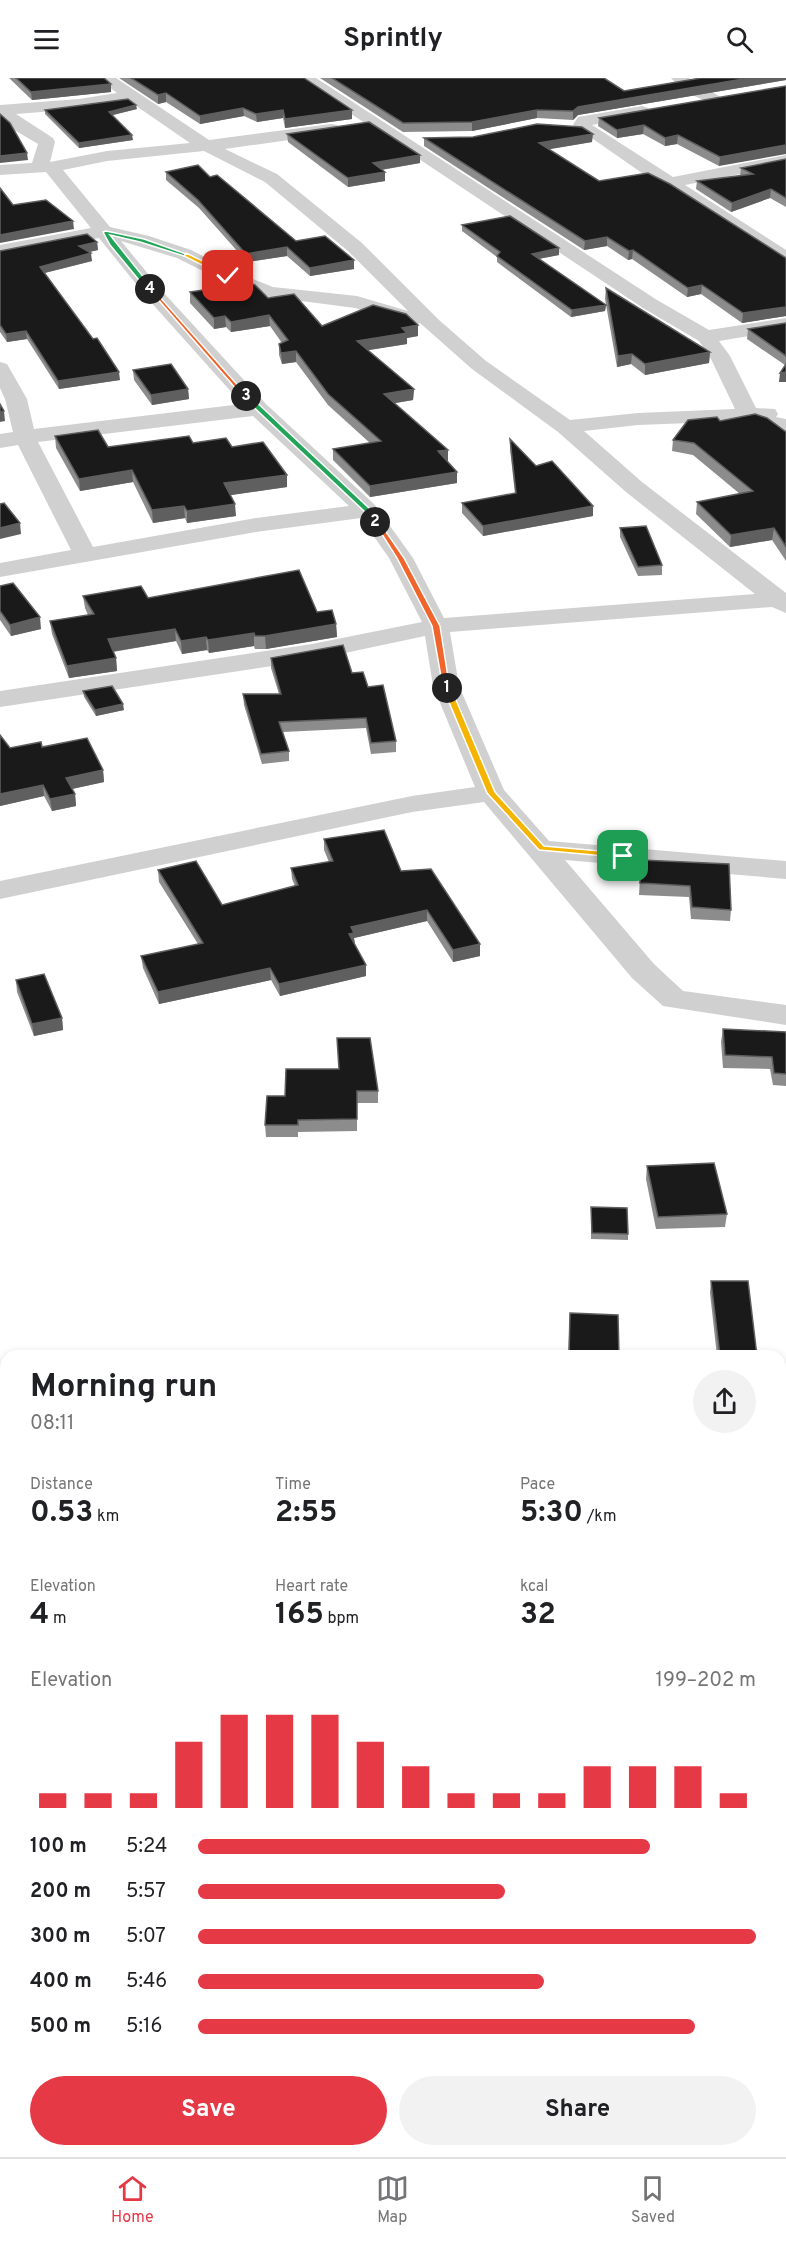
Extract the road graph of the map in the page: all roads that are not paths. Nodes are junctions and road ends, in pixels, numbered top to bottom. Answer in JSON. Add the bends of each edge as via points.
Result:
{"nodes":[{"id":1,"x":105,"y":78,"type":"edge"},
{"id":2,"x":305,"y":78,"type":"edge"},
{"id":3,"x":679,"y":78,"type":"edge"},
{"id":4,"x":131,"y":96,"type":"junction"},
{"id":5,"x":683,"y":104,"type":"edge"},
{"id":6,"x":661,"y":108,"type":"edge"},
{"id":7,"x":1,"y":110,"type":"edge"},
{"id":8,"x":372,"y":123,"type":"junction"},
{"id":9,"x":560,"y":127,"type":"edge"},
{"id":10,"x":583,"y":128,"type":"junction"},
{"id":11,"x":400,"y":139,"type":"junction"},
{"id":12,"x":431,"y":140,"type":"edge"},
{"id":13,"x":206,"y":146,"type":"junction"},
{"id":14,"x":786,"y":160,"type":"edge"},
{"id":15,"x":45,"y":167,"type":"junction"},
{"id":16,"x":0,"y":170,"type":"edge"},
{"id":17,"x":668,"y":183,"type":"junction"},
{"id":18,"x":106,"y":232,"type":"junction"},
{"id":19,"x":786,"y":238,"type":"edge"},
{"id":20,"x":762,"y":243,"type":"junction"},
{"id":21,"x":0,"y":251,"type":"edge"},
{"id":22,"x":786,"y":258,"type":"edge"},
{"id":23,"x":432,"y":324,"type":"junction"},
{"id":24,"x":786,"y":324,"type":"edge"},
{"id":25,"x":706,"y":337,"type":"junction"},
{"id":26,"x":0,"y":368,"type":"edge"},
{"id":27,"x":258,"y":409,"type":"junction"},
{"id":28,"x":786,"y":411,"type":"edge"},
{"id":29,"x":749,"y":416,"type":"junction"},
{"id":30,"x":786,"y":426,"type":"edge"},
{"id":31,"x":566,"y":427,"type":"junction"},
{"id":32,"x":25,"y":437,"type":"junction"},
{"id":33,"x":0,"y":441,"type":"edge"},
{"id":34,"x":367,"y":510,"type":"junction"},
{"id":35,"x":85,"y":555,"type":"junction"},
{"id":36,"x":0,"y":570,"type":"edge"},
{"id":37,"x":783,"y":602,"type":"edge"},
{"id":38,"x":436,"y":626,"type":"junction"},
{"id":39,"x":0,"y":699,"type":"edge"},
{"id":40,"x":491,"y":793,"type":"junction"},
{"id":41,"x":542,"y":849,"type":"junction"},
{"id":42,"x":786,"y":870,"type":"edge"},
{"id":43,"x":0,"y":890,"type":"edge"},
{"id":44,"x":786,"y":1015,"type":"edge"}],
"edges":[{"from":1,"to":4,"type":"street"},
{"from":2,"to":8,"type":"street"},
{"from":3,"to":5,"type":"street","via":[[691,88],[722,98]]},
{"from":4,"to":7,"type":"street"},
{"from":4,"to":13,"type":"street"},
{"from":6,"to":10,"type":"street","via":[[584,121]]},
{"from":7,"to":15,"type":"street","via":[[47,142]]},
{"from":8,"to":11,"type":"street"},
{"from":8,"to":13,"type":"street"},
{"from":9,"to":10,"type":"street"},
{"from":10,"to":17,"type":"street"},
{"from":11,"to":12,"type":"street"},
{"from":11,"to":25,"type":"street"},
{"from":13,"to":15,"type":"street"},
{"from":13,"to":23,"type":"street","via":[[271,178],[355,247]]},
{"from":14,"to":17,"type":"street"},
{"from":15,"to":16,"type":"street"},
{"from":15,"to":18,"type":"street"},
{"from":17,"to":20,"type":"street"},
{"from":18,"to":21,"type":"street"},
{"from":18,"to":23,"type":"street","via":[[184,254],[270,292],[357,302]]},
{"from":18,"to":27,"type":"street","via":[[156,296]]},
{"from":19,"to":20,"type":"street"},
{"from":20,"to":22,"type":"street"},
{"from":23,"to":31,"type":"street","via":[[479,365]]},
{"from":24,"to":25,"type":"street"},
{"from":25,"to":29,"type":"street","via":[[720,356]]},
{"from":26,"to":32,"type":"street","via":[[16,399]]},
{"from":27,"to":32,"type":"street"},
{"from":27,"to":34,"type":"street"},
{"from":28,"to":29,"type":"street"},
{"from":29,"to":30,"type":"street"},
{"from":29,"to":31,"type":"street","via":[[638,419]]},
{"from":31,"to":37,"type":"street","via":[[634,487]]},
{"from":32,"to":33,"type":"street"},
{"from":32,"to":35,"type":"street"},
{"from":34,"to":35,"type":"street"},
{"from":34,"to":38,"type":"street","via":[[401,558]]},
{"from":35,"to":36,"type":"street"},
{"from":37,"to":38,"type":"street"},
{"from":38,"to":39,"type":"street","via":[[312,652]]},
{"from":38,"to":40,"type":"street","via":[[446,686]]},
{"from":40,"to":41,"type":"street"},
{"from":40,"to":43,"type":"street","via":[[412,804]]},
{"from":41,"to":42,"type":"street"},
{"from":41,"to":44,"type":"street","via":[[643,971],[674,999]]}]}
